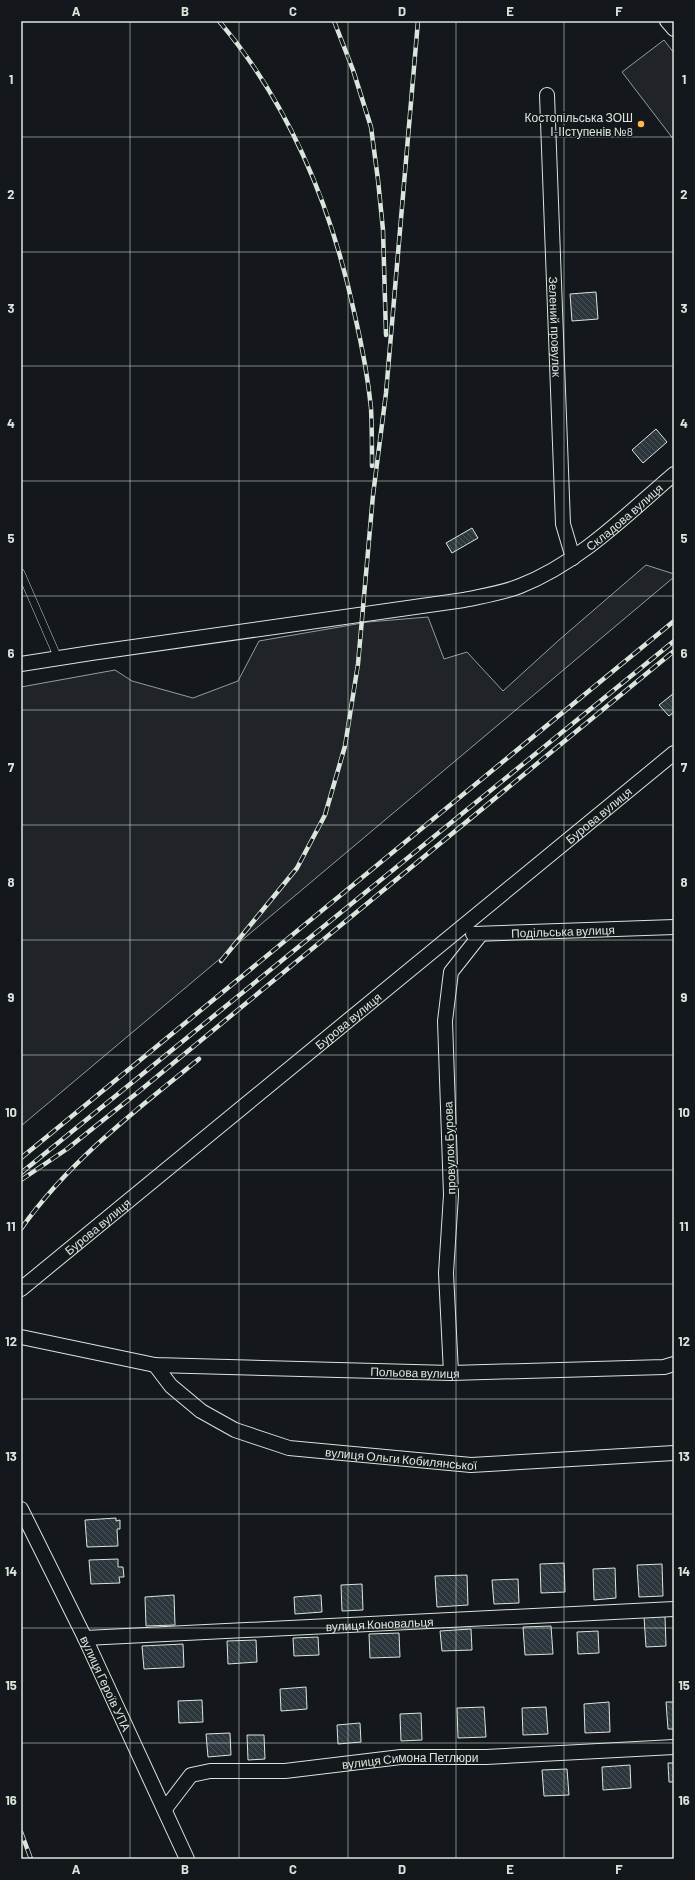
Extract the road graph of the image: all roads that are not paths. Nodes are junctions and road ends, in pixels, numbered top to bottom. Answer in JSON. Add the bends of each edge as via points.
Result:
{"nodes":[{"id":1,"x":667,"y":21,"type":"edge"},
{"id":2,"x":674,"y":30,"type":"edge"},
{"id":3,"x":547,"y":95,"type":"dead end"},
{"id":4,"x":674,"y":474,"type":"edge"},
{"id":5,"x":573,"y":558,"type":"junction"},
{"id":6,"x":21,"y":573,"type":"edge"},
{"id":7,"x":58,"y":658,"type":"junction"},
{"id":8,"x":21,"y":664,"type":"edge"},
{"id":9,"x":674,"y":753,"type":"edge"},
{"id":10,"x":674,"y":927,"type":"edge"},
{"id":11,"x":481,"y":934,"type":"junction"},
{"id":12,"x":453,"y":935,"type":"junction"},
{"id":13,"x":21,"y":1289,"type":"edge"},
{"id":14,"x":21,"y":1337,"type":"edge"},
{"id":15,"x":674,"y":1364,"type":"edge"},
{"id":16,"x":155,"y":1365,"type":"junction"},
{"id":17,"x":451,"y":1372,"type":"junction"},
{"id":18,"x":674,"y":1453,"type":"edge"},
{"id":19,"x":21,"y":1509,"type":"edge"},
{"id":20,"x":674,"y":1609,"type":"edge"},
{"id":21,"x":86,"y":1638,"type":"junction"},
{"id":22,"x":674,"y":1747,"type":"edge"},
{"id":23,"x":164,"y":1809,"type":"junction"},
{"id":24,"x":187,"y":1859,"type":"edge"}],
"edges":[{"from":1,"to":2,"type":"street"},
{"from":3,"to":5,"type":"street","name":"Зелений провулок","via":[[563,524]]},
{"from":4,"to":5,"type":"street","name":"Складова вулиця"},
{"from":5,"to":7,"type":"street","name":"Складова вулиця","via":[[545,576],[518,587],[464,600]]},
{"from":6,"to":7,"type":"lane"},
{"from":7,"to":8,"type":"street","name":"Складова вулиця"},
{"from":9,"to":12,"type":"street","name":"Бурова вулиця"},
{"from":10,"to":11,"type":"street","name":"Подільська вулиця"},
{"from":11,"to":12,"type":"street","name":"Подільська вулиця"},
{"from":11,"to":17,"type":"street","name":"провулок Бурова","via":[[450,972],[445,1021],[451,1195],[446,1273]]},
{"from":12,"to":13,"type":"street","name":"Бурова вулиця"},
{"from":14,"to":16,"type":"street","name":"Польова вулиця"},
{"from":15,"to":17,"type":"street","name":"Польова вулиця","via":[[664,1367]]},
{"from":16,"to":17,"type":"street","name":"Польова вулиця"},
{"from":16,"to":18,"type":"street","name":"вулиця Ольги Кобилянської","via":[[171,1386],[201,1411],[235,1430],[289,1448],[471,1465]]},
{"from":19,"to":21,"type":"street","name":"вулиця Героїв УПА"},
{"from":20,"to":21,"type":"street","name":"вулиця Коновальця"},
{"from":21,"to":23,"type":"street","name":"вулиця Героїв УПА"},
{"from":22,"to":23,"type":"street","name":"вулиця Симона Петлюри","via":[[486,1757],[401,1757],[285,1771],[210,1771],[191,1775]]},
{"from":23,"to":24,"type":"street","name":"вулиця Героїв УПА"}]}
